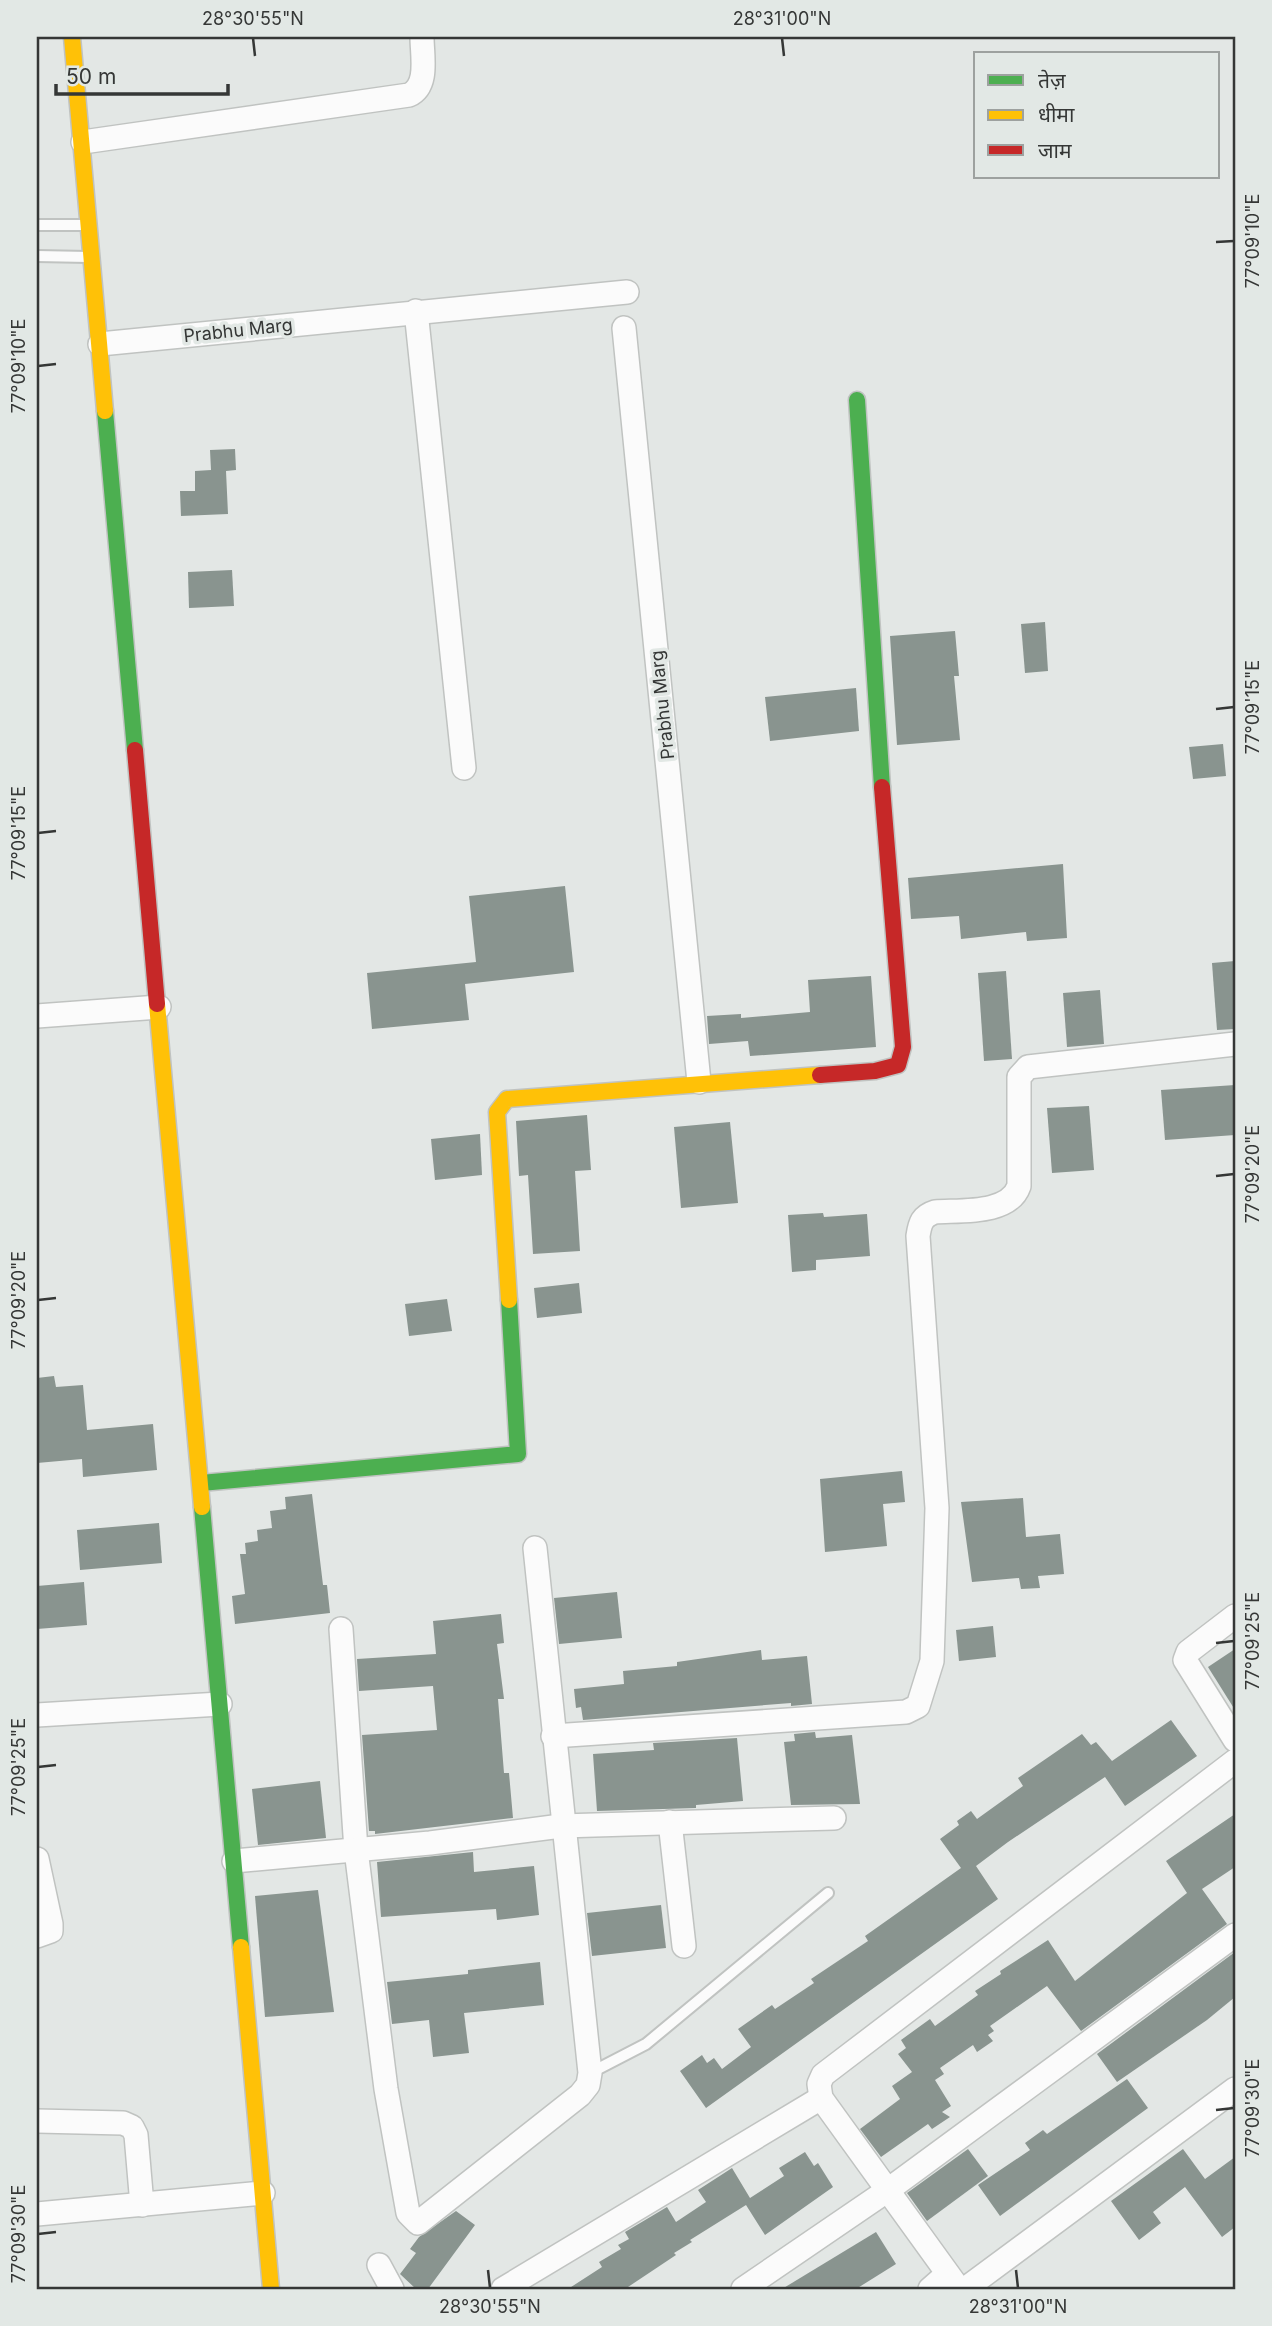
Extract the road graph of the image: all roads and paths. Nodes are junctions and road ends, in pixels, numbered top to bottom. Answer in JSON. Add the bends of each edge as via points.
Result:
{"nodes":[{"id":1,"x":72,"y":37,"type":"edge"},
{"id":2,"x":422,"y":37,"type":"edge"},
{"id":3,"x":83,"y":142,"type":"junction"},
{"id":4,"x":37,"y":225,"type":"edge"},
{"id":5,"x":88,"y":225,"type":"junction"},
{"id":6,"x":37,"y":256,"type":"edge"},
{"id":7,"x":91,"y":257,"type":"junction"},
{"id":8,"x":627,"y":292,"type":"dead end"},
{"id":9,"x":416,"y":311,"type":"junction"},
{"id":10,"x":624,"y":328,"type":"dead end"},
{"id":11,"x":100,"y":344,"type":"junction"},
{"id":12,"x":857,"y":400,"type":"dead end"},
{"id":13,"x":464,"y":768,"type":"dead end"},
{"id":14,"x":159,"y":1007,"type":"junction"},
{"id":15,"x":37,"y":1016,"type":"edge"},
{"id":16,"x":1235,"y":1044,"type":"edge"},
{"id":17,"x":699,"y":1082,"type":"junction"},
{"id":18,"x":201,"y":1483,"type":"junction"},
{"id":19,"x":535,"y":1548,"type":"dead end"},
{"id":20,"x":1235,"y":1616,"type":"edge"},
{"id":21,"x":341,"y":1629,"type":"dead end"},
{"id":22,"x":220,"y":1704,"type":"junction"},
{"id":23,"x":37,"y":1715,"type":"edge"},
{"id":24,"x":553,"y":1737,"type":"junction"},
{"id":25,"x":1235,"y":1740,"type":"edge"},
{"id":26,"x":1235,"y":1761,"type":"edge"},
{"id":27,"x":834,"y":1818,"type":"dead end"},
{"id":28,"x":670,"y":1822,"type":"junction"},
{"id":29,"x":561,"y":1826,"type":"junction"},
{"id":30,"x":356,"y":1850,"type":"junction"},
{"id":31,"x":37,"y":1859,"type":"edge"},
{"id":32,"x":234,"y":1861,"type":"junction"},
{"id":33,"x":828,"y":1894,"type":"dead end"},
{"id":34,"x":37,"y":1936,"type":"edge"},
{"id":35,"x":1235,"y":1936,"type":"edge"},
{"id":36,"x":684,"y":1946,"type":"dead end"},
{"id":37,"x":590,"y":2073,"type":"junction"},
{"id":38,"x":1235,"y":2090,"type":"edge"},
{"id":39,"x":821,"y":2098,"type":"junction"},
{"id":40,"x":37,"y":2121,"type":"edge"},
{"id":41,"x":888,"y":2190,"type":"junction"},
{"id":42,"x":263,"y":2193,"type":"junction"},
{"id":43,"x":142,"y":2205,"type":"junction"},
{"id":44,"x":37,"y":2214,"type":"edge"},
{"id":45,"x":379,"y":2265,"type":"dead end"},
{"id":46,"x":945,"y":2284,"type":"edge"},
{"id":47,"x":271,"y":2289,"type":"edge"},
{"id":48,"x":392,"y":2289,"type":"edge"},
{"id":49,"x":503,"y":2289,"type":"edge"},
{"id":50,"x":743,"y":2289,"type":"edge"},
{"id":51,"x":965,"y":2289,"type":"edge"}],
"edges":[{"from":1,"to":3,"type":"street"},
{"from":2,"to":3,"type":"street","via":[[422,82],[409,95]]},
{"from":3,"to":5,"type":"street"},
{"from":4,"to":5,"type":"lane"},
{"from":5,"to":7,"type":"street"},
{"from":6,"to":7,"type":"lane"},
{"from":7,"to":11,"type":"street"},
{"from":8,"to":9,"type":"street","name":"Prabhu Marg"},
{"from":9,"to":11,"type":"street","name":"Prabhu Marg"},
{"from":9,"to":13,"type":"street"},
{"from":10,"to":17,"type":"street","name":"Prabhu Marg"},
{"from":11,"to":14,"type":"street"},
{"from":12,"to":17,"type":"street","via":[[901,1058],[888,1070]]},
{"from":14,"to":15,"type":"street"},
{"from":14,"to":18,"type":"street"},
{"from":16,"to":24,"type":"street","via":[[1028,1067],[1019,1077],[1017,1193],[998,1206],[935,1212],[920,1223],[937,1508],[932,1661],[918,1706],[906,1712]]},
{"from":17,"to":18,"type":"street","via":[[515,1096],[497,1112],[518,1454]]},
{"from":18,"to":22,"type":"street"},
{"from":19,"to":24,"type":"street"},
{"from":20,"to":25,"type":"street","via":[[1188,1652],[1185,1660]]},
{"from":21,"to":30,"type":"street"},
{"from":22,"to":23,"type":"street"},
{"from":22,"to":32,"type":"street"},
{"from":24,"to":29,"type":"street"},
{"from":26,"to":39,"type":"street","via":[[832,2066],[819,2084]]},
{"from":27,"to":28,"type":"street"},
{"from":28,"to":29,"type":"street"},
{"from":28,"to":36,"type":"street"},
{"from":29,"to":30,"type":"street"},
{"from":29,"to":37,"type":"street"},
{"from":30,"to":32,"type":"street"},
{"from":30,"to":37,"type":"street","via":[[386,2089],[408,2213],[414,2222],[422,2222],[580,2095]]},
{"from":31,"to":34,"type":"street","via":[[51,1924],[51,1931]]},
{"from":32,"to":42,"type":"street"},
{"from":33,"to":37,"type":"lane","via":[[646,2044]]},
{"from":35,"to":41,"type":"street"},
{"from":38,"to":51,"type":"street"},
{"from":39,"to":41,"type":"street"},
{"from":39,"to":49,"type":"street"},
{"from":40,"to":43,"type":"street","via":[[132,2127]]},
{"from":41,"to":46,"type":"street"},
{"from":41,"to":50,"type":"street"},
{"from":42,"to":43,"type":"street"},
{"from":42,"to":47,"type":"street"},
{"from":43,"to":44,"type":"street"},
{"from":45,"to":48,"type":"street"}]}
